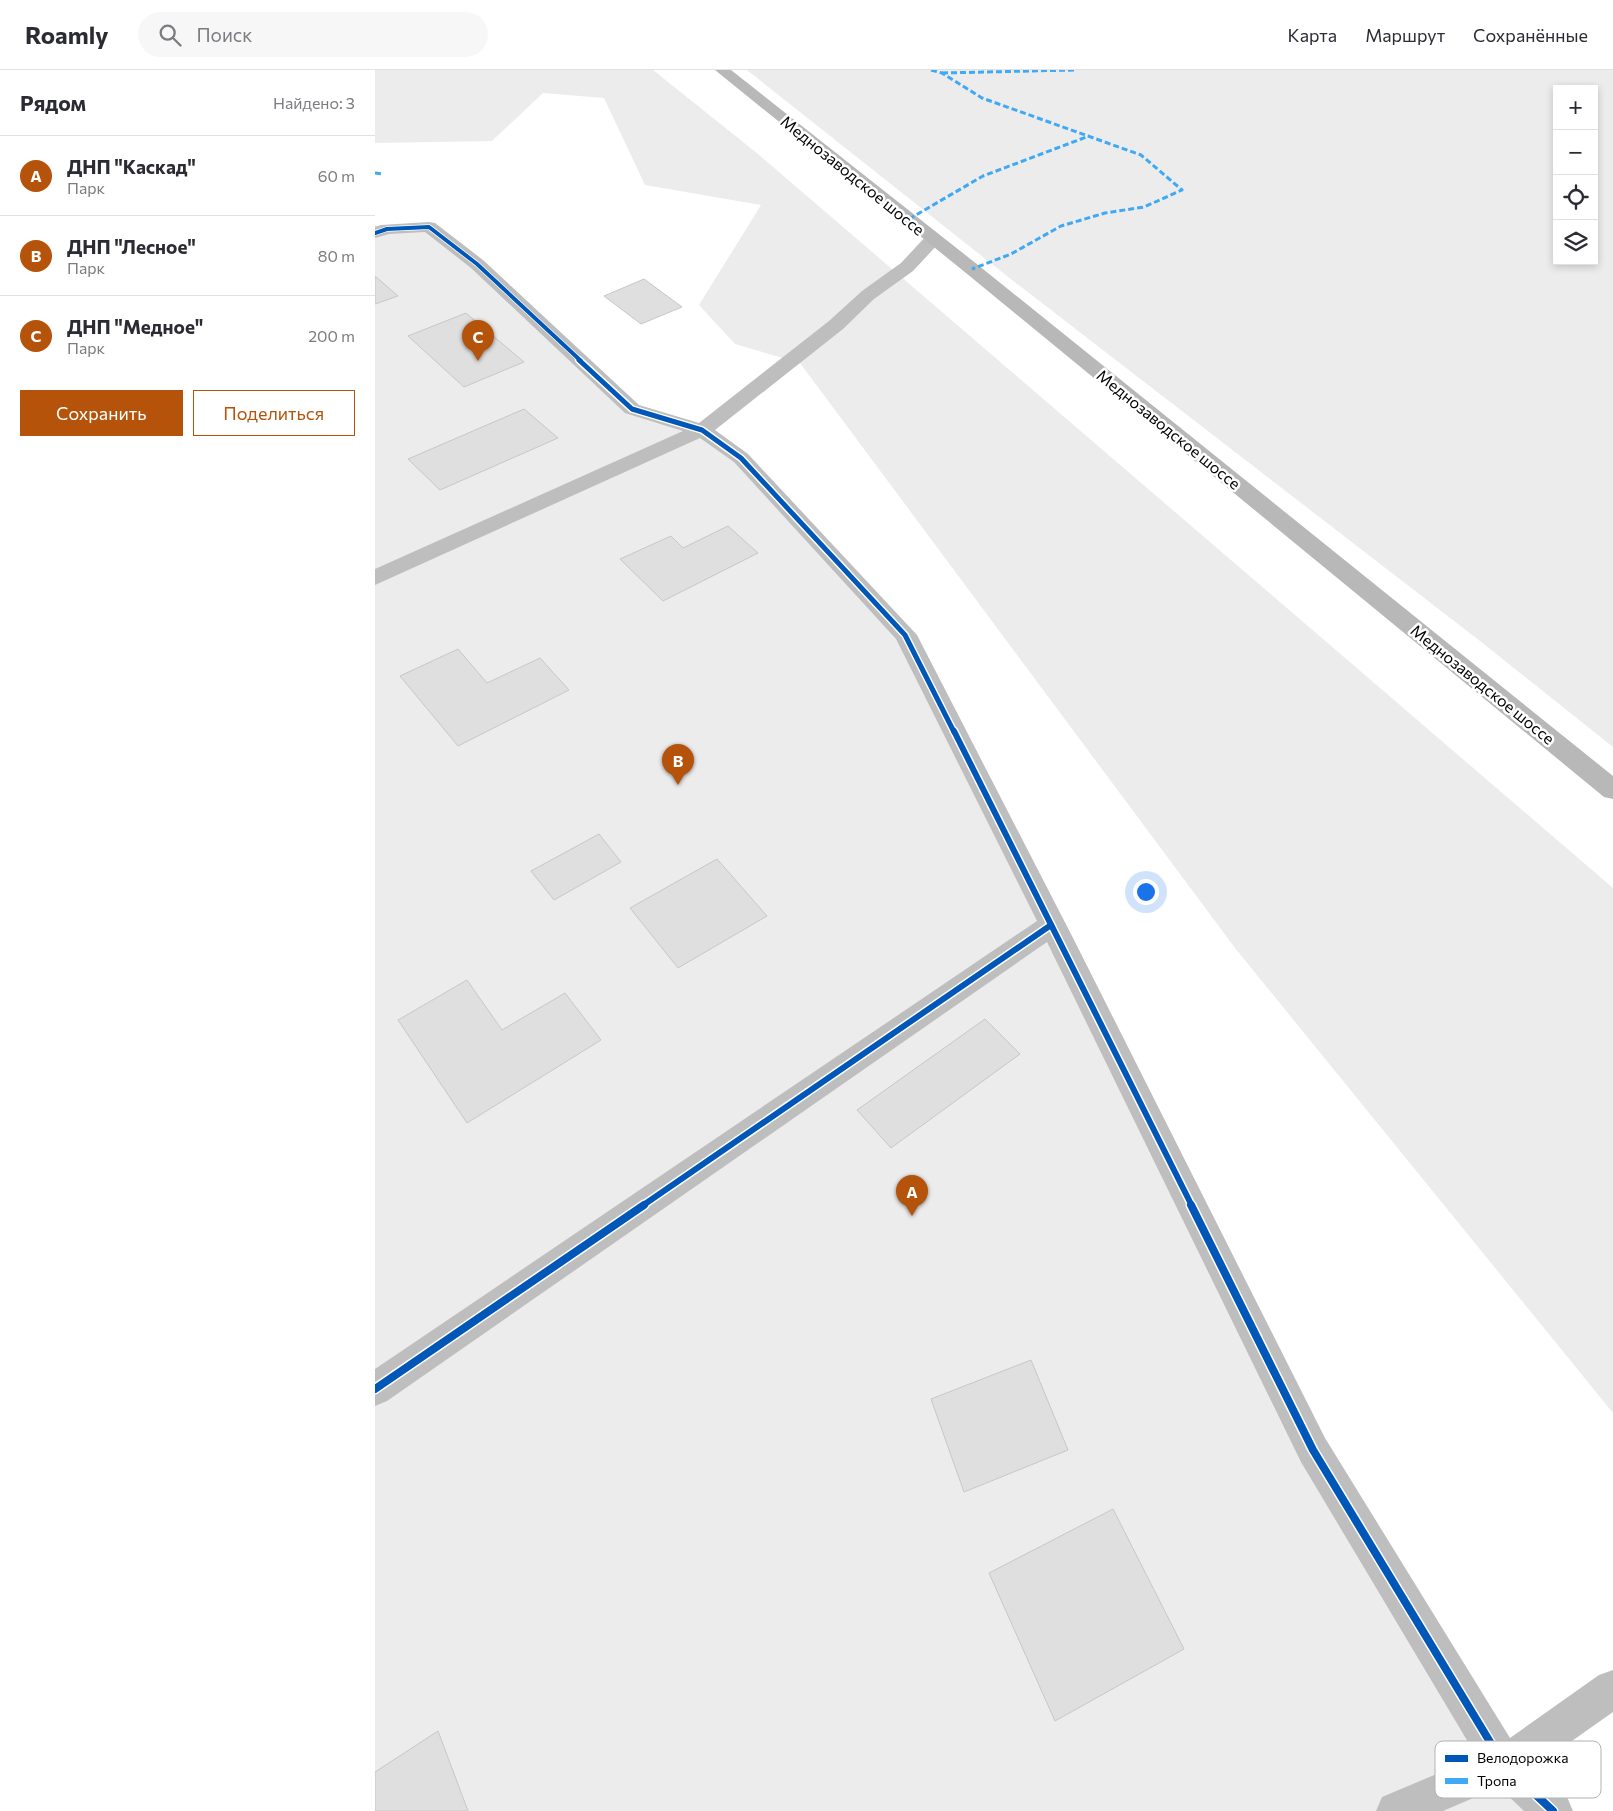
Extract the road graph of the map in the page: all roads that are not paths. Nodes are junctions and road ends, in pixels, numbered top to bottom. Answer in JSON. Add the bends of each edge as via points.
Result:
{"nodes":[{"id":1,"x":722,"y":70,"type":"edge"},
{"id":2,"x":375,"y":233,"type":"edge"},
{"id":3,"x":933,"y":238,"type":"junction"},
{"id":4,"x":702,"y":430,"type":"junction"},
{"id":5,"x":375,"y":578,"type":"edge"},
{"id":6,"x":1613,"y":790,"type":"edge"},
{"id":7,"x":1051,"y":925,"type":"junction"},
{"id":8,"x":375,"y":1389,"type":"edge"},
{"id":9,"x":1613,"y":1689,"type":"edge"},
{"id":10,"x":1489,"y":1741,"type":"edge"},
{"id":11,"x":1538,"y":1741,"type":"edge"},
{"id":12,"x":1435,"y":1794,"type":"edge"},
{"id":13,"x":1539,"y":1798,"type":"edge"},
{"id":14,"x":1396,"y":1811,"type":"edge"},
{"id":15,"x":1553,"y":1811,"type":"edge"}],
"edges":[{"from":1,"to":3,"type":"main road","name":"Меднозаводское шоссе"},
{"from":2,"to":4,"type":"street","via":[[387,229],[429,227],[477,264],[632,409]]},
{"from":3,"to":4,"type":"street","via":[[907,267]]},
{"from":3,"to":6,"type":"main road","name":"Меднозаводское шоссе"},
{"from":4,"to":5,"type":"street"},
{"from":4,"to":7,"type":"street","via":[[741,458],[905,635]]},
{"from":7,"to":8,"type":"street"},
{"from":7,"to":10,"type":"street","via":[[1313,1450]]},
{"from":9,"to":11,"type":"street"},
{"from":12,"to":14,"type":"street"},
{"from":13,"to":15,"type":"street"}]}
